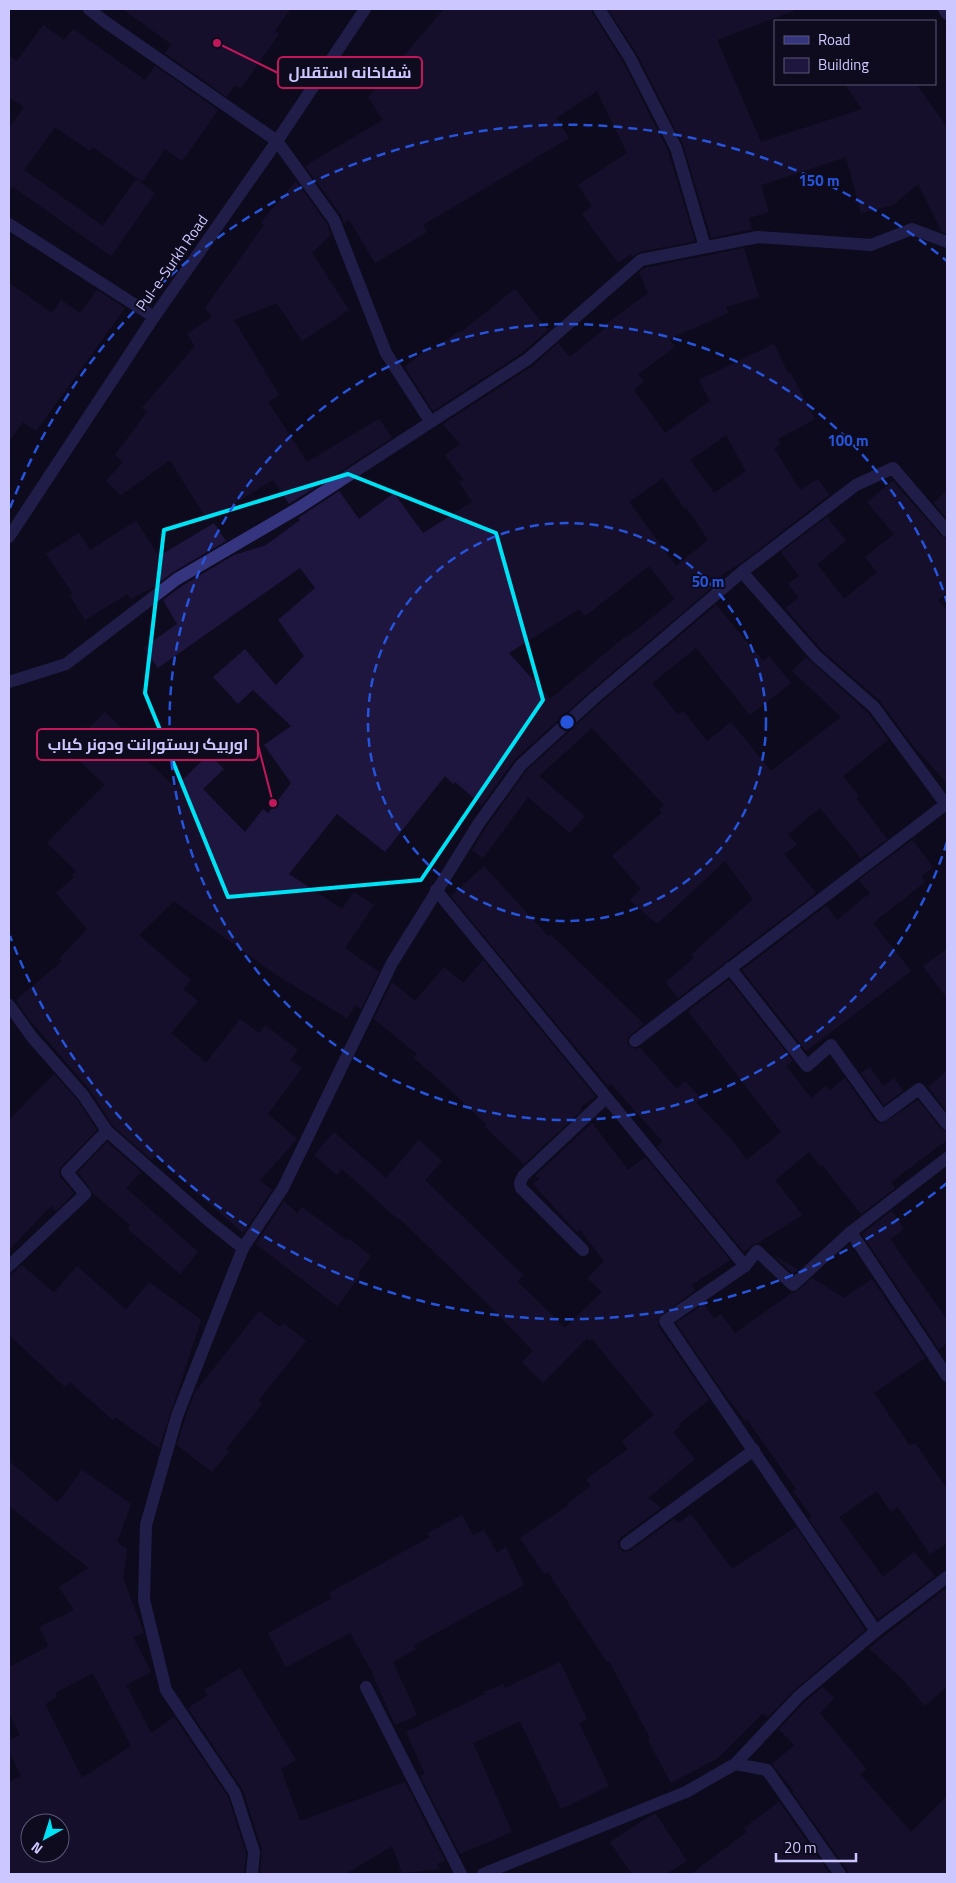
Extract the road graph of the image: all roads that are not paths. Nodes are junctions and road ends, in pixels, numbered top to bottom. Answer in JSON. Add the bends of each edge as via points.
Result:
{"nodes":[{"id":1,"x":89,"y":9,"type":"edge"},
{"id":2,"x":365,"y":9,"type":"edge"},
{"id":3,"x":599,"y":9,"type":"edge"},
{"id":4,"x":944,"y":9,"type":"edge"},
{"id":5,"x":947,"y":14,"type":"edge"},
{"id":6,"x":277,"y":141,"type":"junction"},
{"id":7,"x":9,"y":224,"type":"edge"},
{"id":8,"x":947,"y":242,"type":"edge"},
{"id":9,"x":705,"y":247,"type":"junction"},
{"id":10,"x":154,"y":317,"type":"junction"},
{"id":11,"x":430,"y":421,"type":"junction"},
{"id":12,"x":947,"y":531,"type":"edge"},
{"id":13,"x":9,"y":535,"type":"edge"},
{"id":14,"x":742,"y":572,"type":"junction"},
{"id":15,"x":9,"y":682,"type":"edge"},
{"id":16,"x":947,"y":805,"type":"edge"},
{"id":17,"x":436,"y":890,"type":"junction"},
{"id":18,"x":730,"y":968,"type":"junction"},
{"id":19,"x":9,"y":1005,"type":"edge"},
{"id":20,"x":635,"y":1041,"type":"dead end"},
{"id":21,"x":606,"y":1098,"type":"junction"},
{"id":22,"x":947,"y":1124,"type":"edge"},
{"id":23,"x":107,"y":1130,"type":"junction"},
{"id":24,"x":947,"y":1158,"type":"edge"},
{"id":25,"x":851,"y":1232,"type":"junction"},
{"id":26,"x":243,"y":1248,"type":"junction"},
{"id":27,"x":583,"y":1250,"type":"dead end"},
{"id":28,"x":9,"y":1266,"type":"edge"},
{"id":29,"x":745,"y":1266,"type":"junction"},
{"id":30,"x":947,"y":1376,"type":"edge"},
{"id":31,"x":754,"y":1450,"type":"junction"},
{"id":32,"x":626,"y":1544,"type":"dead end"},
{"id":33,"x":947,"y":1578,"type":"edge"},
{"id":34,"x":876,"y":1631,"type":"junction"},
{"id":35,"x":366,"y":1687,"type":"dead end"},
{"id":36,"x":735,"y":1764,"type":"junction"},
{"id":37,"x":252,"y":1874,"type":"edge"},
{"id":38,"x":461,"y":1874,"type":"edge"},
{"id":39,"x":483,"y":1874,"type":"edge"},
{"id":40,"x":840,"y":1874,"type":"edge"}],
"edges":[{"from":1,"to":6,"type":"street"},
{"from":2,"to":6,"type":"street","name":"Pul-e-Surkh Road"},
{"from":3,"to":9,"type":"street","via":[[630,58],[676,148]]},
{"from":4,"to":5,"type":"street"},
{"from":6,"to":10,"type":"street","name":"Pul-e-Surkh Road"},
{"from":6,"to":11,"type":"street","via":[[334,220],[386,353]]},
{"from":7,"to":10,"type":"street"},
{"from":8,"to":9,"type":"street","via":[[912,229],[871,245],[758,237]]},
{"from":9,"to":11,"type":"street","via":[[641,260],[528,359]]},
{"from":10,"to":13,"type":"street","name":"Pul-e-Surkh Road"},
{"from":11,"to":15,"type":"street","via":[[300,507],[177,579],[66,664]]},
{"from":12,"to":14,"type":"street","via":[[893,468],[856,485]]},
{"from":14,"to":16,"type":"street","via":[[816,656],[874,707]]},
{"from":14,"to":17,"type":"street","via":[[592,699],[521,765],[478,823]]},
{"from":16,"to":18,"type":"street"},
{"from":17,"to":21,"type":"street"},
{"from":17,"to":26,"type":"street","via":[[392,963],[283,1188]]},
{"from":18,"to":20,"type":"street"},
{"from":18,"to":22,"type":"street","via":[[807,1066],[831,1045],[882,1116],[919,1089]]},
{"from":19,"to":23,"type":"street","via":[[32,1037],[82,1094]]},
{"from":21,"to":27,"type":"street","via":[[523,1176],[520,1183],[521,1188]]},
{"from":21,"to":29,"type":"street"},
{"from":23,"to":26,"type":"street"},
{"from":23,"to":28,"type":"street","via":[[67,1172],[85,1194]]},
{"from":24,"to":25,"type":"street"},
{"from":25,"to":29,"type":"street","via":[[793,1285],[757,1251]]},
{"from":25,"to":30,"type":"street"},
{"from":26,"to":37,"type":"street","via":[[177,1416],[146,1525],[144,1600],[166,1690],[235,1793],[254,1852]]},
{"from":29,"to":31,"type":"street","via":[[665,1321]]},
{"from":31,"to":32,"type":"street"},
{"from":31,"to":34,"type":"street"},
{"from":33,"to":34,"type":"street"},
{"from":34,"to":36,"type":"street","via":[[799,1696]]},
{"from":35,"to":38,"type":"street"},
{"from":36,"to":39,"type":"street","via":[[686,1792]]},
{"from":36,"to":40,"type":"street","via":[[767,1770]]}]}
